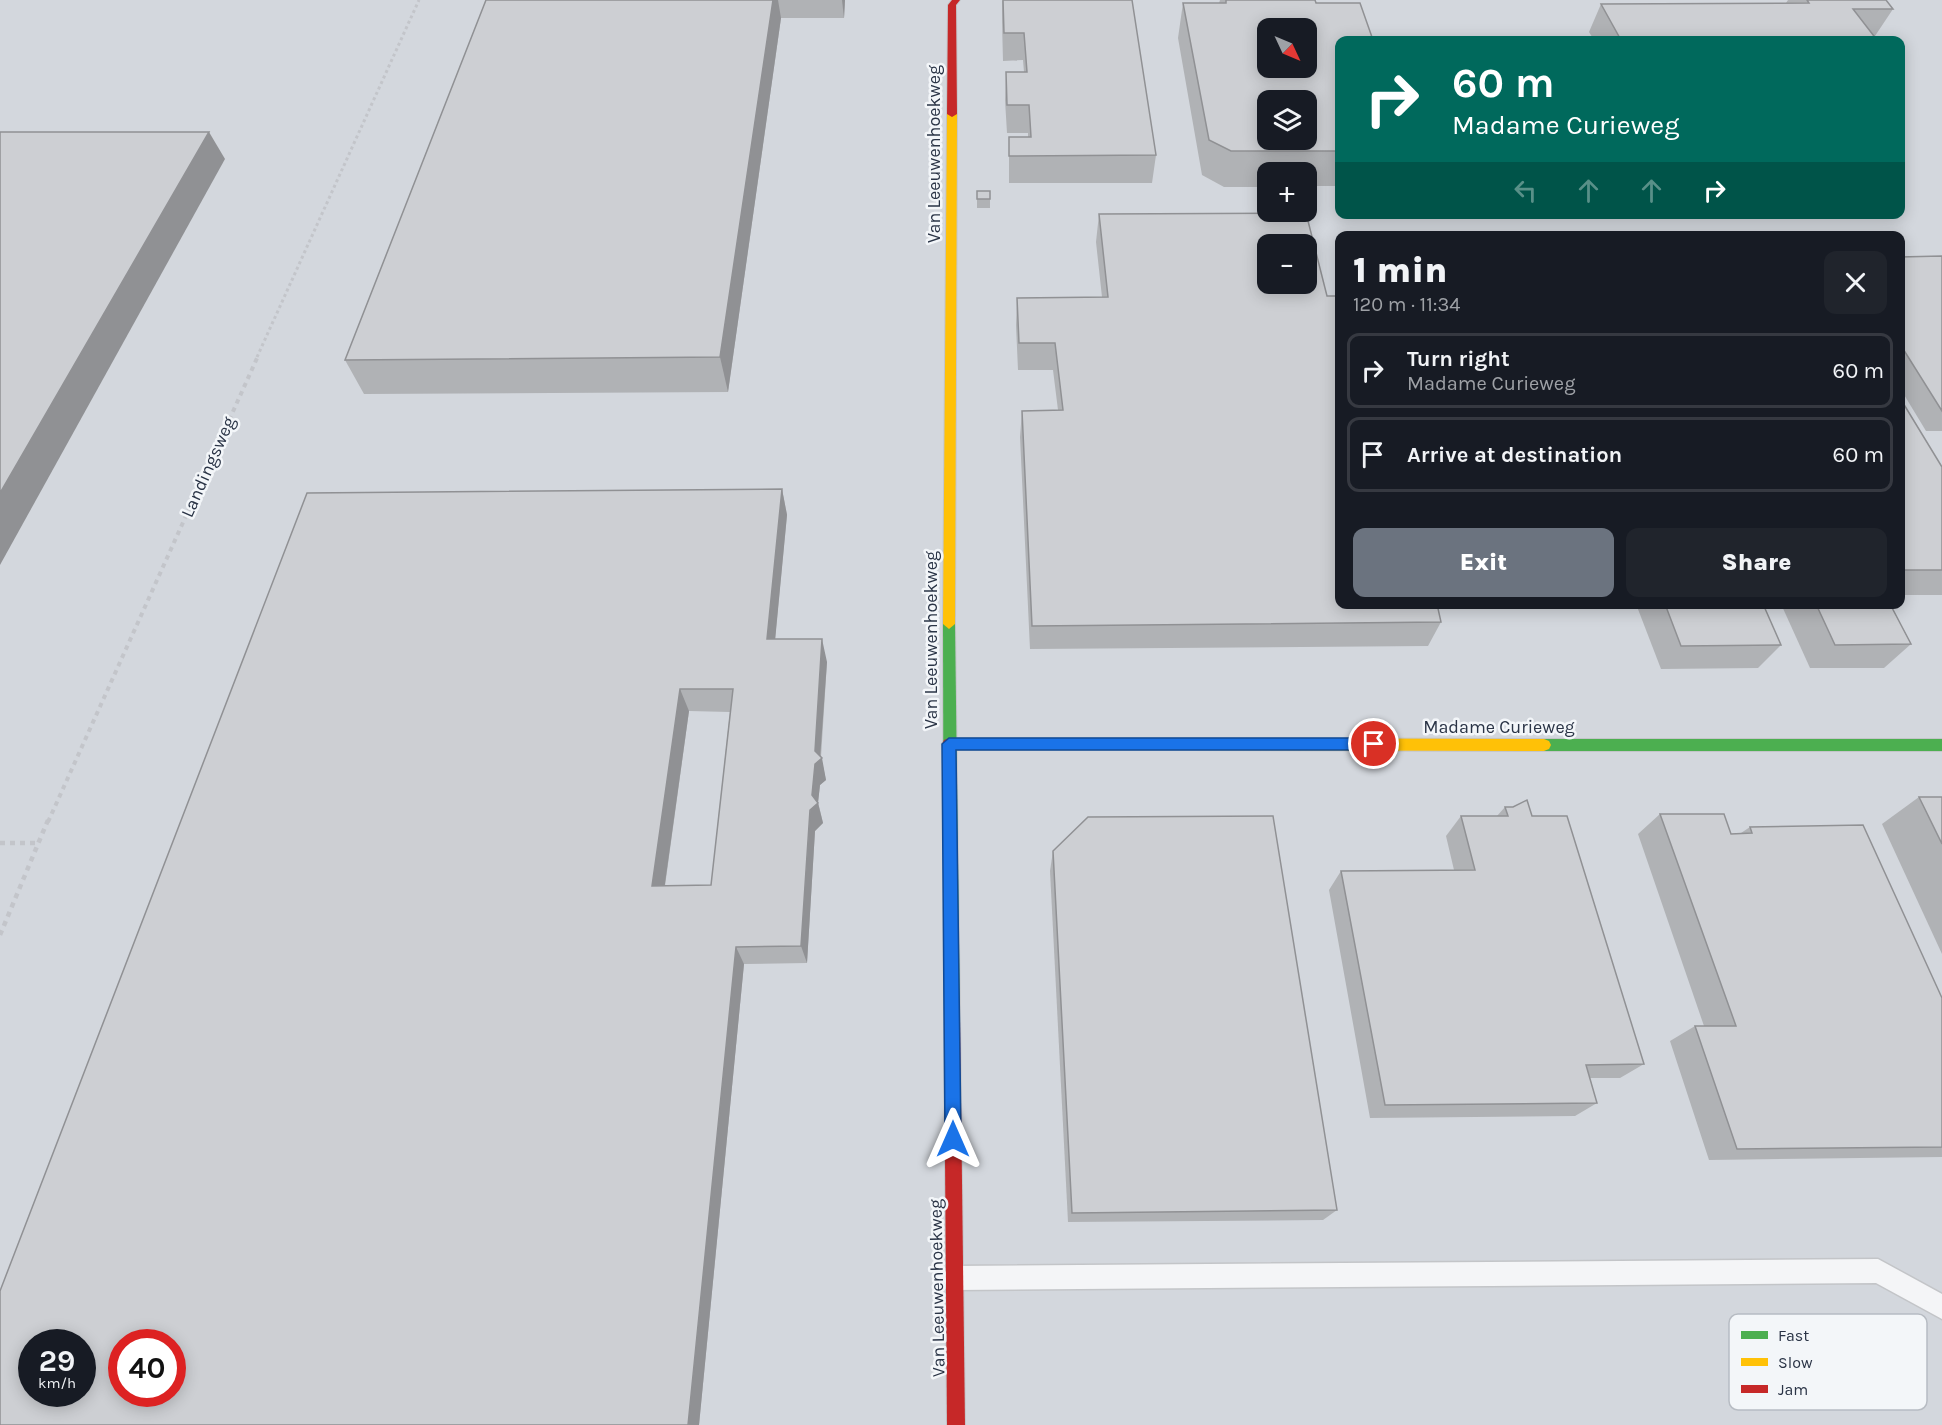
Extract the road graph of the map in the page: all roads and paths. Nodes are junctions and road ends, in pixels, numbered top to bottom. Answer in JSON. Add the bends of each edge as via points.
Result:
{"nodes":[{"id":1,"x":419,"y":0,"type":"edge"},
{"id":2,"x":956,"y":0,"type":"edge"},
{"id":3,"x":949,"y":744,"type":"junction"},
{"id":4,"x":1942,"y":746,"type":"edge"},
{"id":5,"x":0,"y":843,"type":"edge"},
{"id":6,"x":38,"y":843,"type":"junction"},
{"id":7,"x":0,"y":935,"type":"edge"},
{"id":8,"x":954,"y":1278,"type":"junction"},
{"id":9,"x":1942,"y":1307,"type":"edge"},
{"id":10,"x":956,"y":1425,"type":"edge"}],
"edges":[{"from":1,"to":6,"type":"path","name":"Landingsweg"},
{"from":2,"to":3,"type":"street","name":"Van Leeuwenhoekweg","via":[[952,5]]},
{"from":3,"to":4,"type":"street","name":"Madame Curieweg"},
{"from":3,"to":8,"type":"street","name":"Van Leeuwenhoekweg"},
{"from":5,"to":6,"type":"path"},
{"from":6,"to":7,"type":"path","name":"Landingsweg"},
{"from":8,"to":9,"type":"lane","via":[[1878,1271]]},
{"from":8,"to":10,"type":"street","name":"Van Leeuwenhoekweg"}]}
